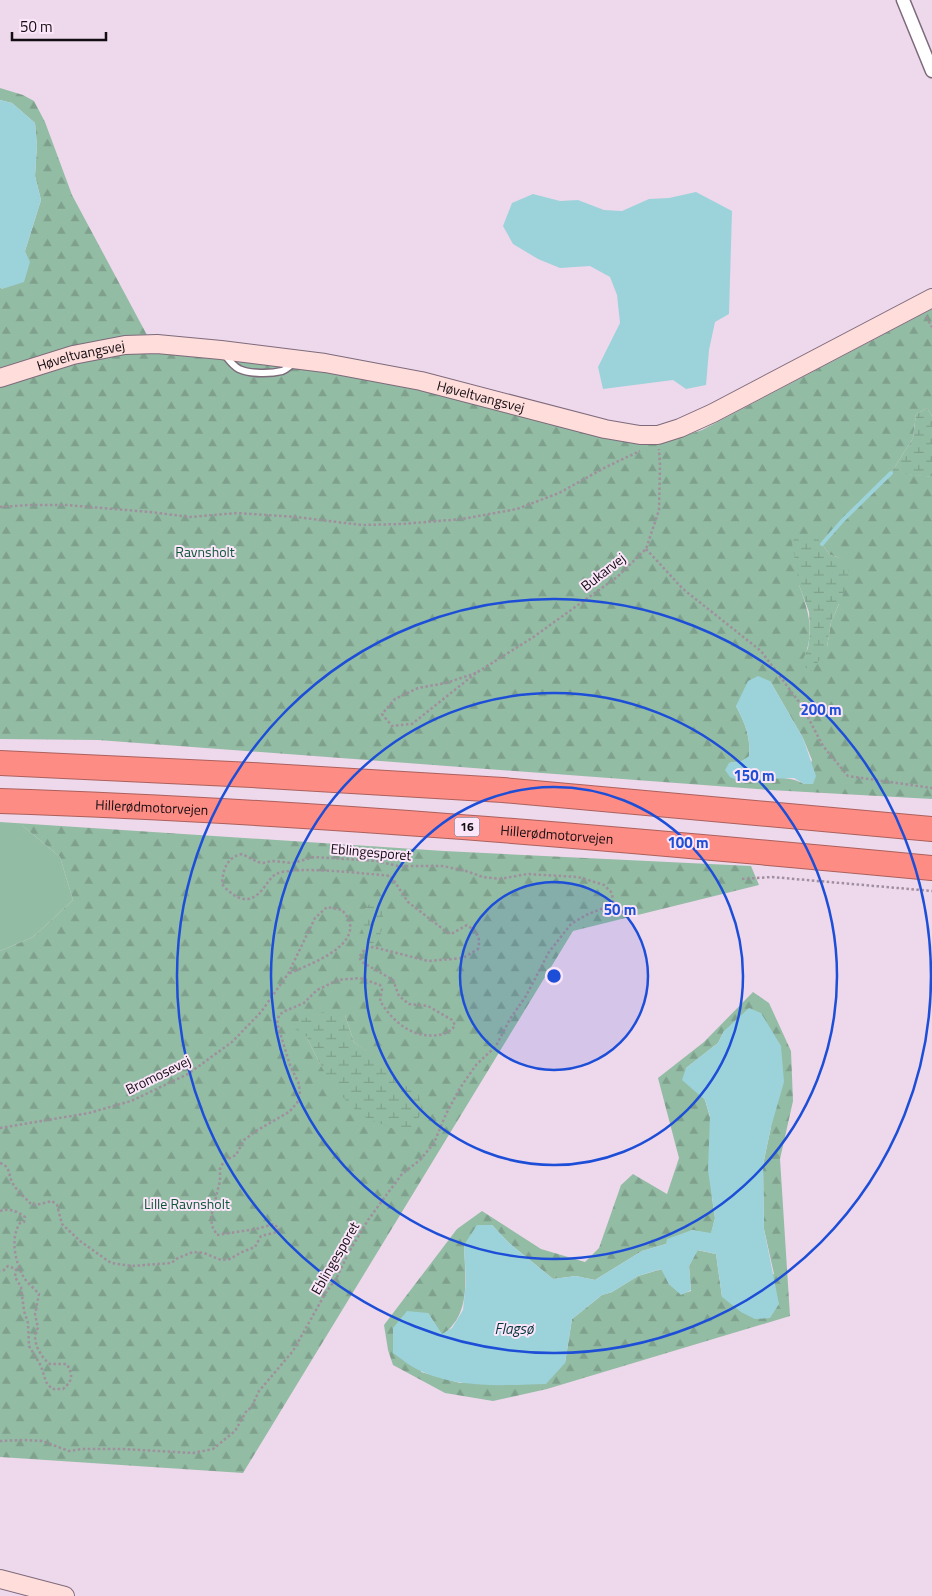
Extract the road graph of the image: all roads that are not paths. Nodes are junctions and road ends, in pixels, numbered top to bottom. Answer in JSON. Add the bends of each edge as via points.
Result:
{"nodes":[{"id":1,"x":903,"y":0,"type":"edge"},
{"id":2,"x":932,"y":71,"type":"edge"},
{"id":3,"x":932,"y":298,"type":"edge"},
{"id":4,"x":0,"y":378,"type":"edge"},
{"id":5,"x":0,"y":763,"type":"edge"},
{"id":6,"x":0,"y":801,"type":"edge"},
{"id":7,"x":932,"y":829,"type":"edge"},
{"id":8,"x":932,"y":868,"type":"edge"},
{"id":9,"x":0,"y":1579,"type":"edge"},
{"id":10,"x":65,"y":1596,"type":"edge"}],
"edges":[{"from":1,"to":2,"type":"street"},
{"from":3,"to":4,"type":"street","name":"Høveltvangsvej","via":[[713,413],[658,435],[605,429],[421,381],[299,360],[157,344],[125,345],[73,355]]},
{"from":5,"to":7,"type":"highway","via":[[503,790]]},
{"from":6,"to":8,"type":"highway","name":"Hillerødmotorvejen","number":"16","via":[[498,829]]},
{"from":9,"to":10,"type":"street"}]}
